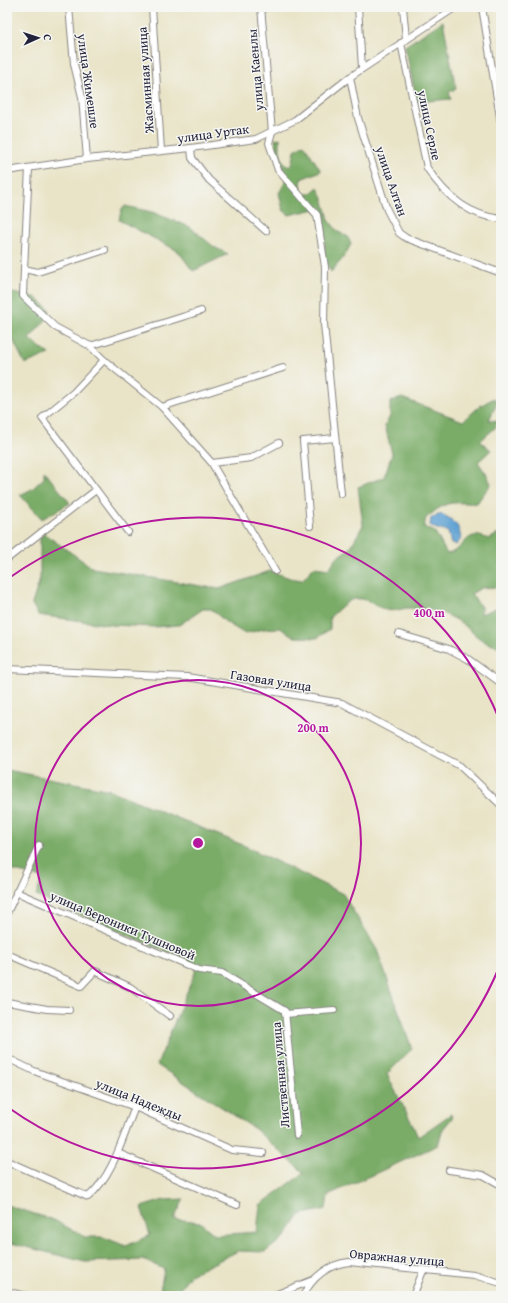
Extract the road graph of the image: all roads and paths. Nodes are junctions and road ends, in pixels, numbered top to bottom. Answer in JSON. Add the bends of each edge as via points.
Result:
{"nodes":[{"id":1,"x":69,"y":7,"type":"edge"},
{"id":2,"x":152,"y":7,"type":"edge"},
{"id":3,"x":261,"y":7,"type":"edge"},
{"id":4,"x":358,"y":7,"type":"edge"},
{"id":5,"x":403,"y":7,"type":"edge"},
{"id":6,"x":456,"y":7,"type":"edge"},
{"id":7,"x":482,"y":7,"type":"edge"},
{"id":8,"x":404,"y":41,"type":"junction"},
{"id":9,"x":362,"y":68,"type":"junction"},
{"id":10,"x":350,"y":77,"type":"junction"},
{"id":11,"x":501,"y":123,"type":"edge"},
{"id":12,"x":272,"y":132,"type":"junction"},
{"id":13,"x":191,"y":148,"type":"junction"},
{"id":14,"x":161,"y":151,"type":"junction"},
{"id":15,"x":87,"y":159,"type":"junction"},
{"id":16,"x":7,"y":162,"type":"edge"},
{"id":17,"x":29,"y":168,"type":"junction"},
{"id":18,"x":8,"y":170,"type":"edge"},
{"id":19,"x":501,"y":219,"type":"edge"},
{"id":20,"x":266,"y":231,"type":"dead end"},
{"id":21,"x":105,"y":250,"type":"dead end"},
{"id":22,"x":24,"y":269,"type":"junction"},
{"id":23,"x":501,"y":273,"type":"edge"},
{"id":24,"x":201,"y":311,"type":"dead end"},
{"id":25,"x":90,"y":346,"type":"junction"},
{"id":26,"x":104,"y":360,"type":"junction"},
{"id":27,"x":283,"y":368,"type":"dead end"},
{"id":28,"x":162,"y":407,"type":"junction"},
{"id":29,"x":335,"y":438,"type":"junction"},
{"id":30,"x":279,"y":444,"type":"dead end"},
{"id":31,"x":212,"y":463,"type":"junction"},
{"id":32,"x":96,"y":490,"type":"junction"},
{"id":33,"x":341,"y":494,"type":"dead end"},
{"id":34,"x":310,"y":526,"type":"dead end"},
{"id":35,"x":128,"y":532,"type":"dead end"},
{"id":36,"x":7,"y":559,"type":"edge"},
{"id":37,"x":275,"y":571,"type":"dead end"},
{"id":38,"x":399,"y":634,"type":"dead end"},
{"id":39,"x":7,"y":669,"type":"edge"},
{"id":40,"x":501,"y":683,"type":"edge"},
{"id":41,"x":501,"y":805,"type":"edge"},
{"id":42,"x":39,"y":845,"type":"dead end"},
{"id":43,"x":16,"y":892,"type":"junction"},
{"id":44,"x":7,"y":913,"type":"edge"},
{"id":45,"x":7,"y":954,"type":"edge"},
{"id":46,"x":222,"y":973,"type":"joint"},
{"id":47,"x":7,"y":1002,"type":"edge"},
{"id":48,"x":69,"y":1010,"type":"dead end"},
{"id":49,"x":334,"y":1010,"type":"dead end"},
{"id":50,"x":285,"y":1014,"type":"junction"},
{"id":51,"x":170,"y":1016,"type":"dead end"},
{"id":52,"x":7,"y":1058,"type":"edge"},
{"id":53,"x":135,"y":1108,"type":"junction"},
{"id":54,"x":297,"y":1135,"type":"dead end"},
{"id":55,"x":118,"y":1153,"type":"junction"},
{"id":56,"x":264,"y":1153,"type":"dead end"},
{"id":57,"x":7,"y":1161,"type":"edge"},
{"id":58,"x":449,"y":1170,"type":"dead end"},
{"id":59,"x":501,"y":1185,"type":"edge"},
{"id":60,"x":237,"y":1205,"type":"dead end"},
{"id":61,"x":423,"y":1271,"type":"junction"},
{"id":62,"x":313,"y":1280,"type":"junction"},
{"id":63,"x":501,"y":1282,"type":"edge"},
{"id":64,"x":7,"y":1292,"type":"edge"},
{"id":65,"x":28,"y":1296,"type":"edge"},
{"id":66,"x":272,"y":1296,"type":"edge"},
{"id":67,"x":304,"y":1296,"type":"edge"},
{"id":68,"x":413,"y":1296,"type":"edge"}],
"edges":[{"from":1,"to":15,"type":"street","name":"улица Жимешле","via":[[74,64],[82,97]]},
{"from":2,"to":14,"type":"street","name":"Жасминная улица"},
{"from":3,"to":12,"type":"street","name":"улица Каенлы"},
{"from":4,"to":9,"type":"street"},
{"from":5,"to":8,"type":"street","name":"улица Серле"},
{"from":6,"to":8,"type":"street","name":"улица Уртак"},
{"from":7,"to":11,"type":"street"},
{"from":8,"to":9,"type":"street","name":"улица Уртак"},
{"from":8,"to":19,"type":"street","name":"улица Серле","via":[[427,168],[456,202],[471,211]]},
{"from":9,"to":10,"type":"street","name":"улица Уртак"},
{"from":10,"to":12,"type":"street","name":"улица Уртак","via":[[295,120]]},
{"from":10,"to":23,"type":"street","name":"улица Алтан","via":[[358,118],[378,182],[399,233],[406,238]]},
{"from":12,"to":13,"type":"street","name":"улица Уртак","via":[[256,138]]},
{"from":12,"to":29,"type":"street","name":"улица Каенлы","via":[[269,143],[278,170],[317,215],[325,267],[324,324]]},
{"from":13,"to":14,"type":"street","name":"улица Уртак"},
{"from":13,"to":20,"type":"street","via":[[192,158],[209,180]]},
{"from":14,"to":15,"type":"street","name":"улица Уртак"},
{"from":15,"to":17,"type":"street","name":"улица Уртак"},
{"from":16,"to":18,"type":"street"},
{"from":17,"to":18,"type":"street","name":"улица Уртак"},
{"from":17,"to":22,"type":"street"},
{"from":21,"to":22,"type":"street","via":[[38,272]]},
{"from":22,"to":25,"type":"street","via":[[23,296],[55,327]]},
{"from":24,"to":25,"type":"street"},
{"from":25,"to":26,"type":"street"},
{"from":26,"to":28,"type":"street"},
{"from":26,"to":32,"type":"street","via":[[74,392],[42,418]]},
{"from":27,"to":28,"type":"street"},
{"from":28,"to":31,"type":"street"},
{"from":29,"to":33,"type":"street","name":"улица Каенлы"},
{"from":29,"to":34,"type":"street","via":[[303,441]]},
{"from":30,"to":31,"type":"street","via":[[251,458]]},
{"from":31,"to":37,"type":"street"},
{"from":32,"to":35,"type":"street"},
{"from":32,"to":36,"type":"street"},
{"from":38,"to":40,"type":"street","via":[[449,649],[468,659]]},
{"from":39,"to":41,"type":"street","name":"Газовая улица","via":[[187,677],[342,703],[460,766]]},
{"from":42,"to":43,"type":"street"},
{"from":43,"to":44,"type":"street"},
{"from":43,"to":46,"type":"street","name":"улица Вероники Тушновой","via":[[200,970]]},
{"from":45,"to":51,"type":"street","via":[[81,986],[95,971],[130,987]]},
{"from":46,"to":50,"type":"street","name":"Лиственная улица"},
{"from":47,"to":48,"type":"street"},
{"from":49,"to":50,"type":"street","name":"Лиственная улица"},
{"from":50,"to":54,"type":"street","name":"Лиственная улица"},
{"from":52,"to":53,"type":"street","name":"улица Надежды","via":[[34,1071]]},
{"from":53,"to":55,"type":"street"},
{"from":53,"to":56,"type":"street","name":"улица Надежды","via":[[232,1150]]},
{"from":55,"to":57,"type":"street","via":[[98,1189],[88,1197]]},
{"from":55,"to":60,"type":"street"},
{"from":58,"to":59,"type":"street","via":[[483,1175]]},
{"from":61,"to":62,"type":"street","name":"Овражная улица","via":[[362,1262],[338,1263]]},
{"from":61,"to":63,"type":"street","name":"Овражная улица","via":[[474,1275]]},
{"from":61,"to":68,"type":"street"},
{"from":62,"to":66,"type":"street"},
{"from":62,"to":67,"type":"street","name":"Овражная улица"},
{"from":64,"to":65,"type":"street"}]}
